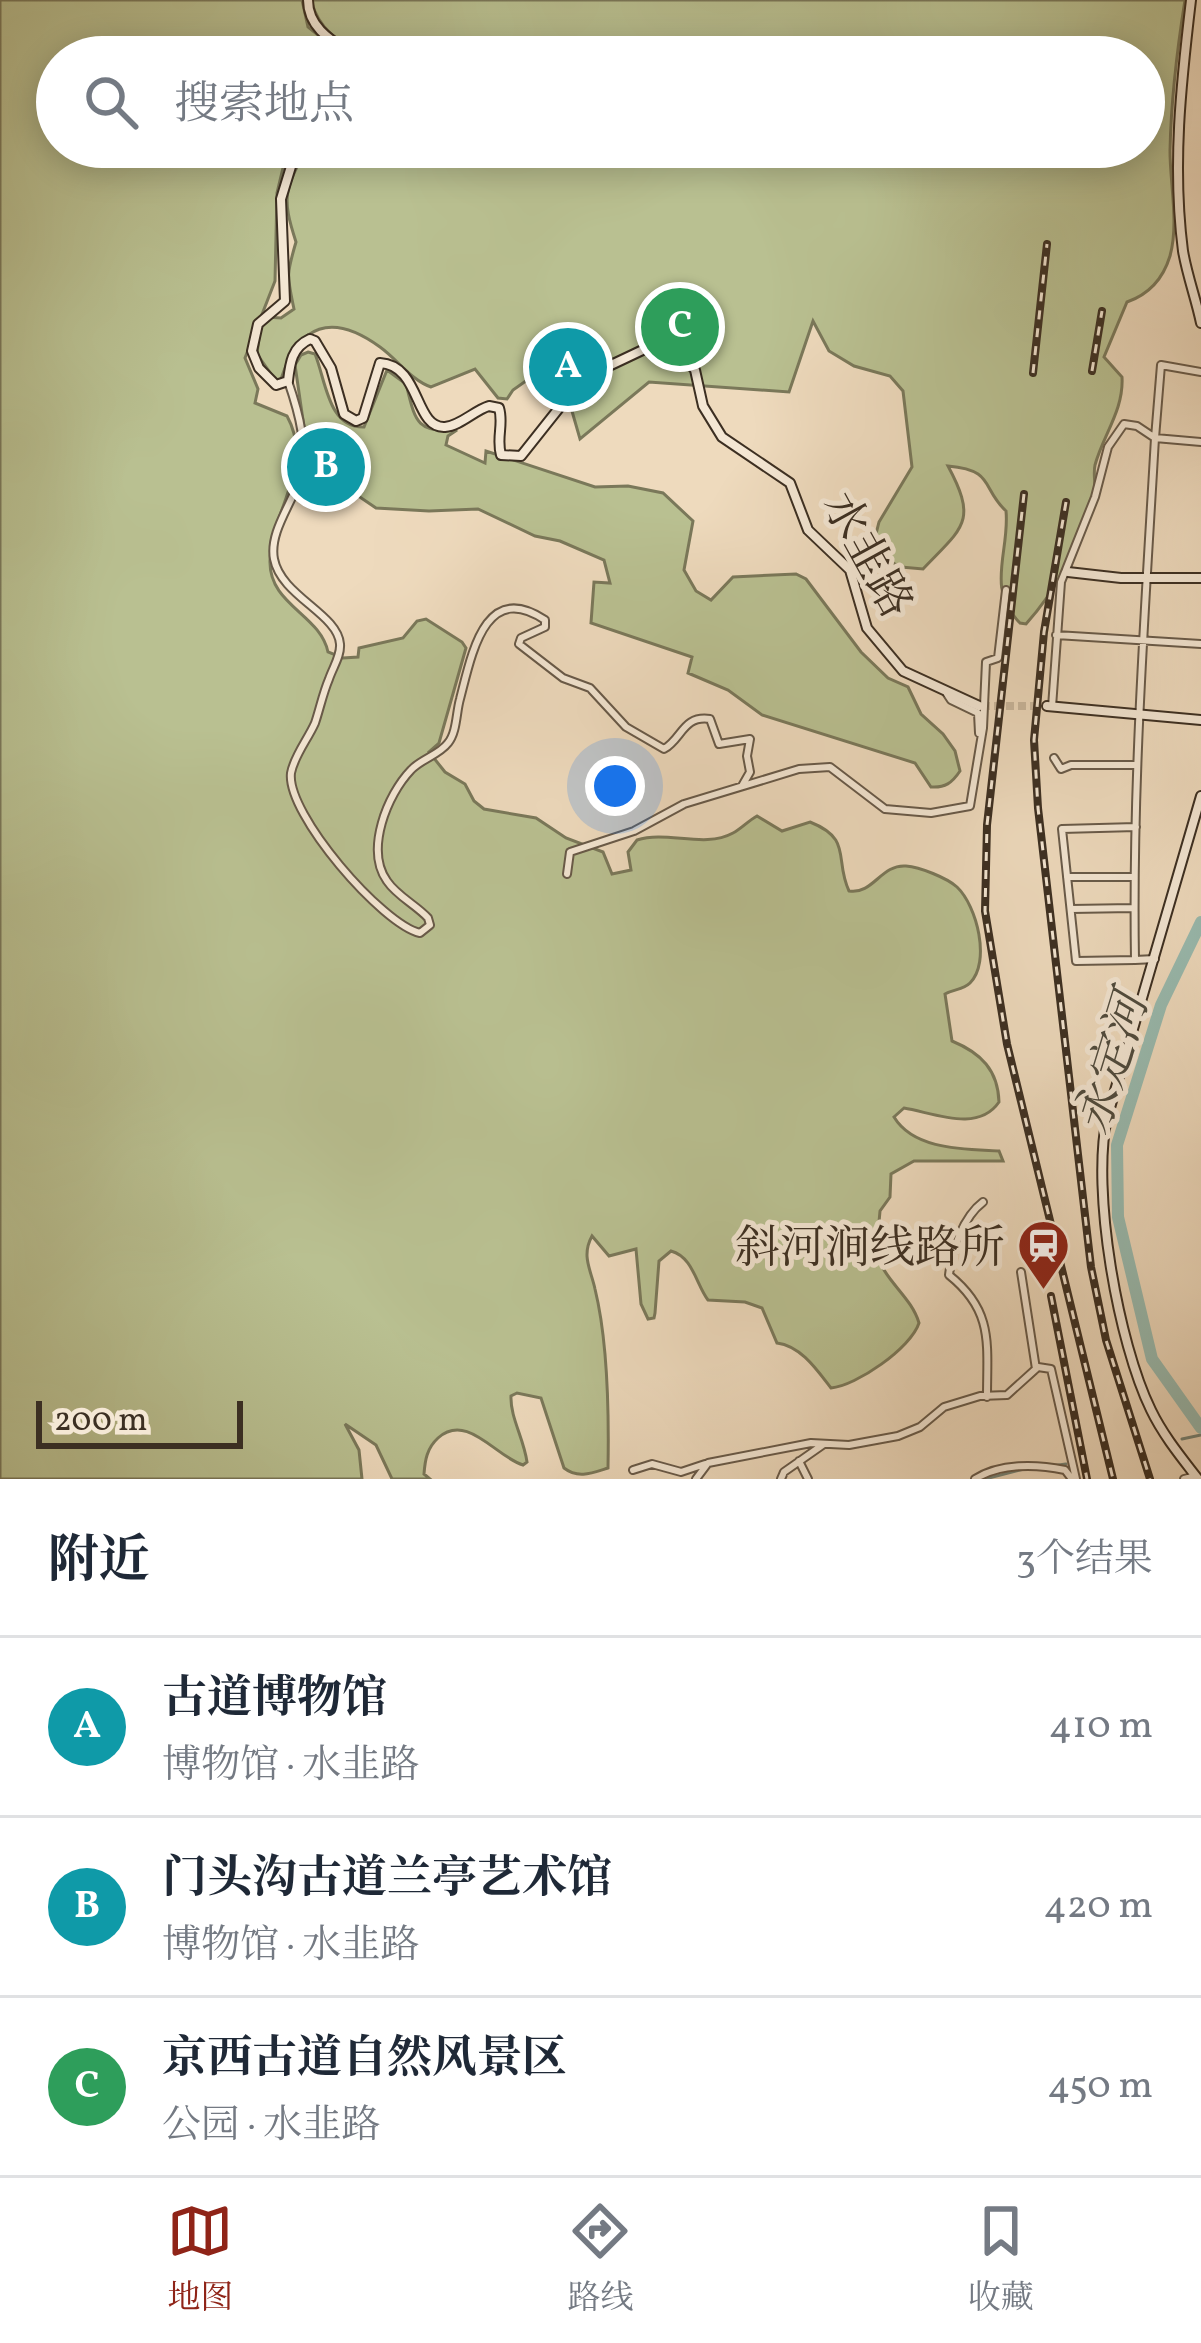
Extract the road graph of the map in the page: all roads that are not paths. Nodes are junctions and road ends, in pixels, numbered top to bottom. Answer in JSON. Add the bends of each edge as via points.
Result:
{"nodes":[{"id":1,"x":308,"y":0,"type":"edge"},
{"id":2,"x":1191,"y":0,"type":"edge"},
{"id":3,"x":330,"y":36,"type":"edge"},
{"id":4,"x":291,"y":168,"type":"edge"},
{"id":5,"x":1201,"y":323,"type":"edge"},
{"id":6,"x":1201,"y":372,"type":"edge"},
{"id":7,"x":289,"y":381,"type":"junction"},
{"id":8,"x":1155,"y":438,"type":"junction"},
{"id":9,"x":1201,"y":442,"type":"edge"},
{"id":10,"x":1069,"y":572,"type":"junction"},
{"id":11,"x":1147,"y":578,"type":"junction"},
{"id":12,"x":1201,"y":578,"type":"edge"},
{"id":13,"x":1006,"y":590,"type":"dead end"},
{"id":14,"x":1056,"y":635,"type":"junction"},
{"id":15,"x":1143,"y":642,"type":"junction"},
{"id":16,"x":1201,"y":644,"type":"edge"},
{"id":17,"x":945,"y":691,"type":"junction"},
{"id":18,"x":979,"y":706,"type":"tunnel mouth"},
{"id":19,"x":1049,"y":707,"type":"joint"},
{"id":20,"x":1137,"y":717,"type":"junction"},
{"id":21,"x":1201,"y":720,"type":"edge"},
{"id":22,"x":980,"y":746,"type":"junction"},
{"id":23,"x":1054,"y":758,"type":"dead end"},
{"id":24,"x":1137,"y":765,"type":"junction"},
{"id":25,"x":742,"y":786,"type":"junction"},
{"id":26,"x":1201,"y":796,"type":"edge"},
{"id":27,"x":1136,"y":827,"type":"junction"},
{"id":28,"x":567,"y":874,"type":"dead end"},
{"id":29,"x":1067,"y":877,"type":"junction"},
{"id":30,"x":1134,"y":877,"type":"junction"},
{"id":31,"x":1134,"y":908,"type":"junction"},
{"id":32,"x":1070,"y":909,"type":"junction"},
{"id":33,"x":1155,"y":959,"type":"junction"},
{"id":34,"x":1135,"y":960,"type":"junction"},
{"id":35,"x":983,"y":1202,"type":"dead end"},
{"id":36,"x":1021,"y":1272,"type":"dead end"},
{"id":37,"x":1036,"y":1369,"type":"junction"},
{"id":38,"x":987,"y":1397,"type":"junction"},
{"id":39,"x":824,"y":1444,"type":"junction"},
{"id":40,"x":800,"y":1461,"type":"junction"},
{"id":41,"x":708,"y":1463,"type":"junction"},
{"id":42,"x":633,"y":1470,"type":"dead end"},
{"id":43,"x":1197,"y":1478,"type":"edge"},
{"id":44,"x":696,"y":1479,"type":"edge"},
{"id":45,"x":781,"y":1479,"type":"edge"},
{"id":46,"x":808,"y":1479,"type":"edge"},
{"id":47,"x":975,"y":1479,"type":"edge"},
{"id":48,"x":1074,"y":1479,"type":"edge"},
{"id":49,"x":1184,"y":1479,"type":"edge"}],
"edges":[{"from":1,"to":3,"type":"street","via":[[314,23]]},
{"from":2,"to":5,"type":"street","via":[[1178,176],[1184,258]]},
{"from":4,"to":7,"type":"street","via":[[281,199],[285,301],[258,324],[251,351],[268,379]]},
{"from":6,"to":8,"type":"street","via":[[1161,364]]},
{"from":7,"to":17,"type":"street","name":"水韭路","via":[[298,348],[315,341],[344,414],[356,421],[375,371],[391,364],[436,425],[499,408],[501,455],[521,456],[592,374],[668,338],[695,370],[703,406],[722,437],[790,483],[808,530],[850,570],[867,628],[903,671]]},
{"from":7,"to":25,"type":"street","via":[[304,448],[275,565],[338,632],[341,650],[291,772],[293,787],[319,836],[374,903],[404,929],[420,933],[430,925],[385,879],[378,840],[407,773],[449,742],[481,637],[500,608],[545,620],[519,644],[562,678],[590,688],[652,744],[664,749],[702,717],[719,744],[750,739],[751,772]]},
{"from":8,"to":9,"type":"street"},
{"from":8,"to":10,"type":"street","via":[[1124,424],[1108,447]]},
{"from":8,"to":11,"type":"street"},
{"from":10,"to":11,"type":"street"},
{"from":10,"to":14,"type":"street"},
{"from":11,"to":12,"type":"street"},
{"from":11,"to":15,"type":"street"},
{"from":13,"to":22,"type":"street","via":[[998,658],[986,662]]},
{"from":14,"to":15,"type":"street"},
{"from":14,"to":19,"type":"street"},
{"from":15,"to":16,"type":"street"},
{"from":15,"to":20,"type":"street"},
{"from":17,"to":18,"type":"street","name":"水韭路"},
{"from":17,"to":22,"type":"street","via":[[978,713]]},
{"from":19,"to":20,"type":"street"},
{"from":20,"to":21,"type":"street"},
{"from":20,"to":24,"type":"street"},
{"from":22,"to":25,"type":"street","via":[[970,806],[931,813],[885,809],[823,766]]},
{"from":23,"to":24,"type":"street","via":[[1061,769]]},
{"from":24,"to":27,"type":"street"},
{"from":25,"to":28,"type":"street","via":[[570,852]]},
{"from":26,"to":33,"type":"street"},
{"from":27,"to":29,"type":"street","via":[[1062,829]]},
{"from":27,"to":30,"type":"street"},
{"from":29,"to":30,"type":"street"},
{"from":29,"to":32,"type":"street"},
{"from":30,"to":31,"type":"street"},
{"from":31,"to":32,"type":"street"},
{"from":31,"to":34,"type":"street"},
{"from":32,"to":34,"type":"street","via":[[1076,961]]},
{"from":33,"to":34,"type":"street"},
{"from":33,"to":43,"type":"street","via":[[1101,1154],[1112,1271],[1143,1390]]},
{"from":35,"to":38,"type":"street","via":[[966,1221],[949,1275],[985,1320]]},
{"from":36,"to":37,"type":"street"},
{"from":37,"to":38,"type":"street","via":[[1007,1395]]},
{"from":37,"to":48,"type":"street","via":[[1051,1369]]},
{"from":38,"to":39,"type":"street","via":[[944,1407],[898,1436]]},
{"from":39,"to":40,"type":"street"},
{"from":39,"to":41,"type":"street"},
{"from":40,"to":45,"type":"street"},
{"from":40,"to":46,"type":"street"},
{"from":41,"to":42,"type":"street","via":[[681,1472],[645,1464]]},
{"from":41,"to":44,"type":"street"},
{"from":43,"to":49,"type":"street"},
{"from":47,"to":48,"type":"street","via":[[1025,1467]]}]}
